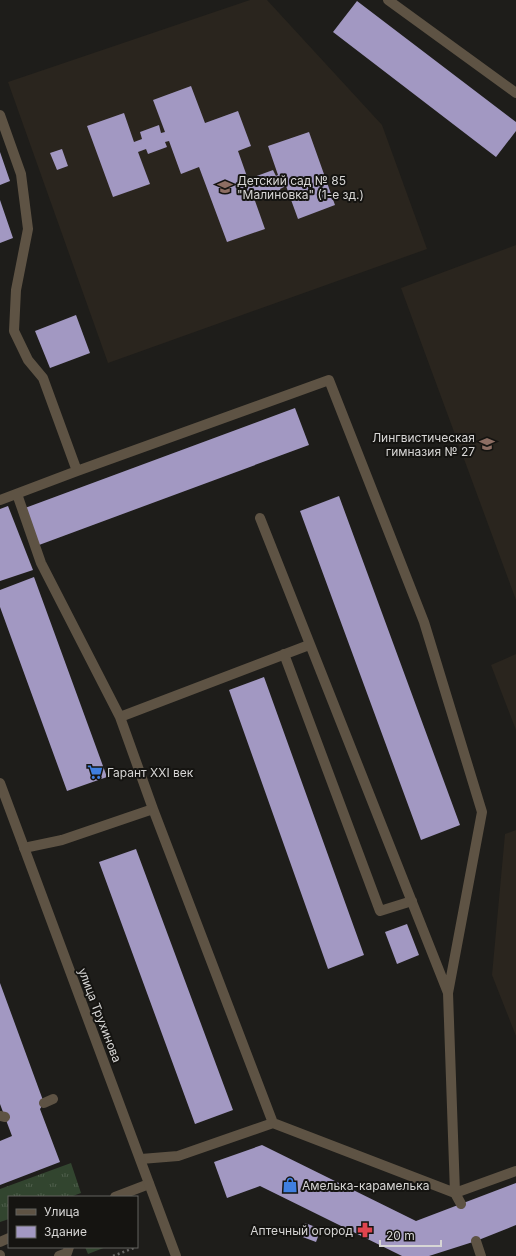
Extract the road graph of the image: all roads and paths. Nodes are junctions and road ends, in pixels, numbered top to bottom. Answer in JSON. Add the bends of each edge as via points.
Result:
{"nodes":[{"id":1,"x":388,"y":0,"type":"edge"},
{"id":2,"x":516,"y":93,"type":"edge"},
{"id":3,"x":0,"y":115,"type":"edge"},
{"id":4,"x":77,"y":471,"type":"junction"},
{"id":5,"x":17,"y":494,"type":"junction"},
{"id":6,"x":0,"y":500,"type":"edge"},
{"id":7,"x":260,"y":518,"type":"dead end"},
{"id":8,"x":309,"y":645,"type":"junction"},
{"id":9,"x":284,"y":654,"type":"junction"},
{"id":10,"x":120,"y":717,"type":"junction"},
{"id":11,"x":0,"y":783,"type":"edge"},
{"id":12,"x":153,"y":809,"type":"junction"},
{"id":13,"x":24,"y":848,"type":"junction"},
{"id":14,"x":412,"y":901,"type":"junction"},
{"id":15,"x":448,"y":993,"type":"junction"},
{"id":16,"x":273,"y":1123,"type":"junction"},
{"id":17,"x":140,"y":1159,"type":"junction"},
{"id":18,"x":516,"y":1170,"type":"edge"},
{"id":19,"x":149,"y":1184,"type":"junction"},
{"id":20,"x":455,"y":1193,"type":"junction"},
{"id":21,"x":118,"y":1196,"type":"edge"},
{"id":22,"x":461,"y":1204,"type":"dead end"},
{"id":23,"x":476,"y":1241,"type":"dead end"},
{"id":24,"x":69,"y":1248,"type":"edge"},
{"id":25,"x":134,"y":1248,"type":"dead end"},
{"id":26,"x":59,"y":1256,"type":"edge"},
{"id":27,"x":113,"y":1256,"type":"edge"},
{"id":28,"x":176,"y":1256,"type":"edge"},
{"id":29,"x":481,"y":1256,"type":"edge"}],
"edges":[{"from":1,"to":2,"type":"street"},
{"from":3,"to":4,"type":"street","via":[[22,174],[28,229],[16,290],[14,331],[28,360],[43,378]]},
{"from":4,"to":5,"type":"street"},
{"from":4,"to":15,"type":"street","via":[[329,380],[424,622],[482,812]]},
{"from":5,"to":6,"type":"street"},
{"from":5,"to":10,"type":"street","via":[[41,563]]},
{"from":7,"to":8,"type":"street"},
{"from":8,"to":9,"type":"street"},
{"from":8,"to":14,"type":"street"},
{"from":9,"to":10,"type":"street"},
{"from":9,"to":14,"type":"street","via":[[380,911]]},
{"from":10,"to":12,"type":"street"},
{"from":11,"to":13,"type":"street","name":"улица Трухинова"},
{"from":12,"to":13,"type":"street","via":[[62,840]]},
{"from":12,"to":16,"type":"street"},
{"from":13,"to":17,"type":"street","name":"улица Трухинова"},
{"from":14,"to":15,"type":"street"},
{"from":15,"to":20,"type":"street"},
{"from":16,"to":17,"type":"street","via":[[178,1156]]},
{"from":16,"to":20,"type":"street"},
{"from":17,"to":19,"type":"street","name":"улица Трухинова"},
{"from":18,"to":20,"type":"street"},
{"from":19,"to":21,"type":"street"},
{"from":19,"to":28,"type":"street","name":"улица Трухинова"},
{"from":20,"to":22,"type":"street"},
{"from":23,"to":29,"type":"street"},
{"from":24,"to":26,"type":"street","via":[[67,1253]]},
{"from":25,"to":27,"type":"path"}]}
